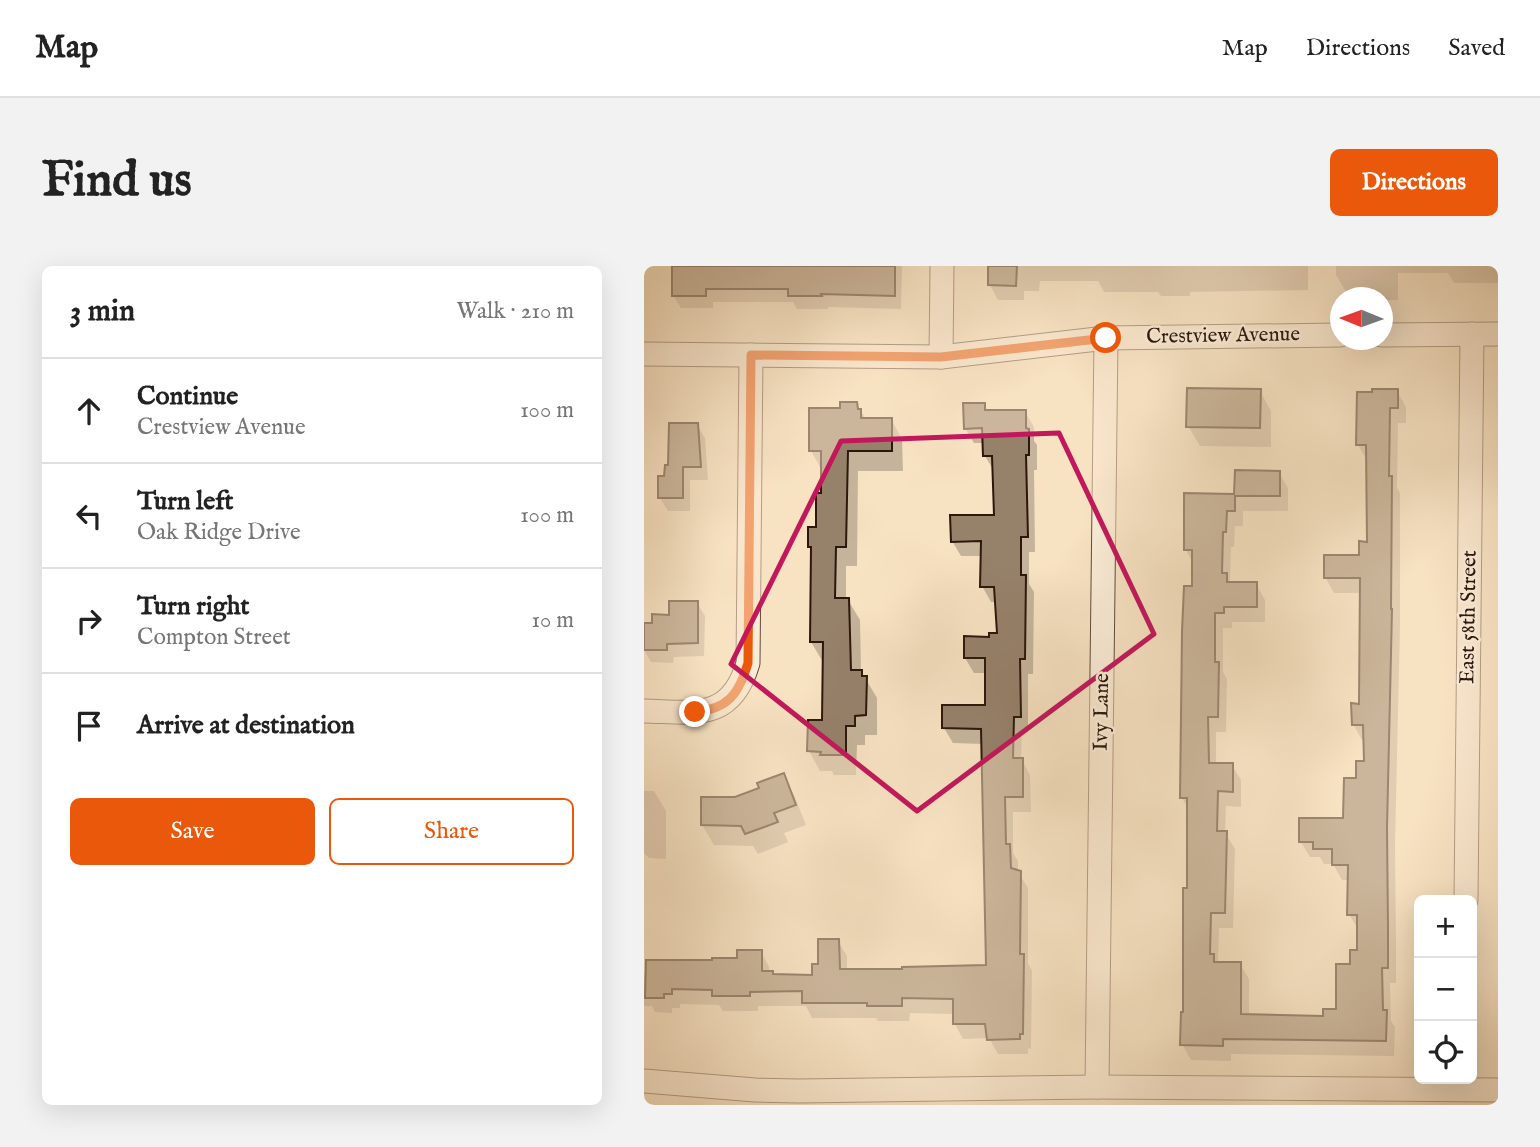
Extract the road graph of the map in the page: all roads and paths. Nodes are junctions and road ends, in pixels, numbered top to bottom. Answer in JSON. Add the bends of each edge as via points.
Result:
{"nodes":[{"id":1,"x":942,"y":266,"type":"edge"},
{"id":2,"x":1472,"y":334,"type":"junction"},
{"id":3,"x":1498,"y":334,"type":"edge"},
{"id":4,"x":1330,"y":335,"type":"edge"},
{"id":5,"x":1393,"y":335,"type":"edge"},
{"id":6,"x":1106,"y":338,"type":"junction"},
{"id":7,"x":644,"y":354,"type":"edge"},
{"id":8,"x":751,"y":355,"type":"junction"},
{"id":9,"x":941,"y":357,"type":"junction"},
{"id":10,"x":644,"y":712,"type":"edge"},
{"id":11,"x":1466,"y":895,"type":"edge"},
{"id":12,"x":644,"y":1081,"type":"edge"},
{"id":13,"x":1464,"y":1084,"type":"edge"},
{"id":14,"x":1097,"y":1087,"type":"junction"},
{"id":15,"x":1498,"y":1090,"type":"edge"}],
"edges":[{"from":1,"to":9,"type":"street"},
{"from":2,"to":3,"type":"street"},
{"from":2,"to":5,"type":"street"},
{"from":2,"to":11,"type":"street","name":"East 58th Street"},
{"from":4,"to":6,"type":"street","name":"Crestview Avenue"},
{"from":6,"to":9,"type":"street","name":"Crestview Avenue"},
{"from":6,"to":14,"type":"street","name":"Ivy Lane"},
{"from":7,"to":8,"type":"street","name":"Crestview Avenue"},
{"from":8,"to":9,"type":"street","name":"Crestview Avenue"},
{"from":8,"to":10,"type":"street","via":[[748,663],[740,686],[721,705],[705,711]]},
{"from":12,"to":14,"type":"street","via":[[799,1091]]},
{"from":13,"to":14,"type":"street"},
{"from":13,"to":15,"type":"street"}]}
